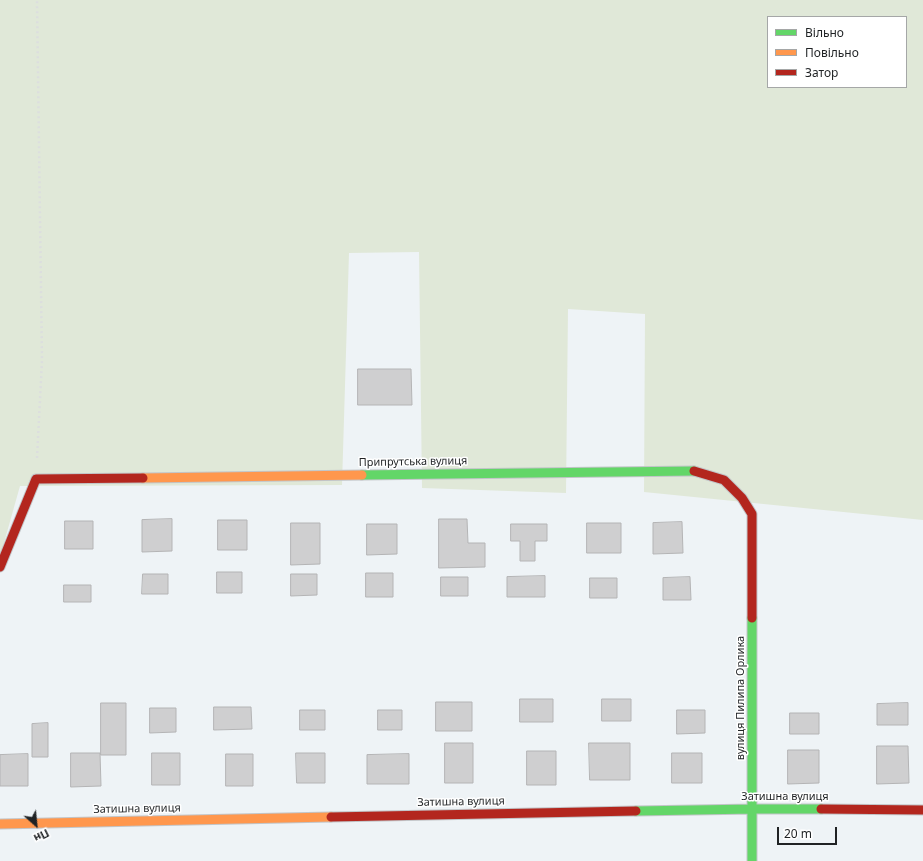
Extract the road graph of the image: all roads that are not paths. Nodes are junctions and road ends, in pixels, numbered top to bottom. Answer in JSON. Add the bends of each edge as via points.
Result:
{"nodes":[{"id":1,"x":753,"y":535,"type":"joint"},
{"id":2,"x":0,"y":567,"type":"edge"},
{"id":3,"x":753,"y":809,"type":"junction"},
{"id":4,"x":923,"y":810,"type":"edge"},
{"id":5,"x":0,"y":824,"type":"edge"},
{"id":6,"x":752,"y":861,"type":"edge"}],
"edges":[{"from":1,"to":2,"type":"street","name":"Припрутська вулиця","via":[[752,514],[742,498],[724,480],[695,471],[36,479]]},
{"from":1,"to":3,"type":"street","name":"вулиця Пилипа Орлика"},
{"from":3,"to":4,"type":"street","name":"Затишна вулиця"},
{"from":3,"to":5,"type":"street","name":"Затишна вулиця"},
{"from":3,"to":6,"type":"street","name":"вулиця Пилипа Орлика"}]}
